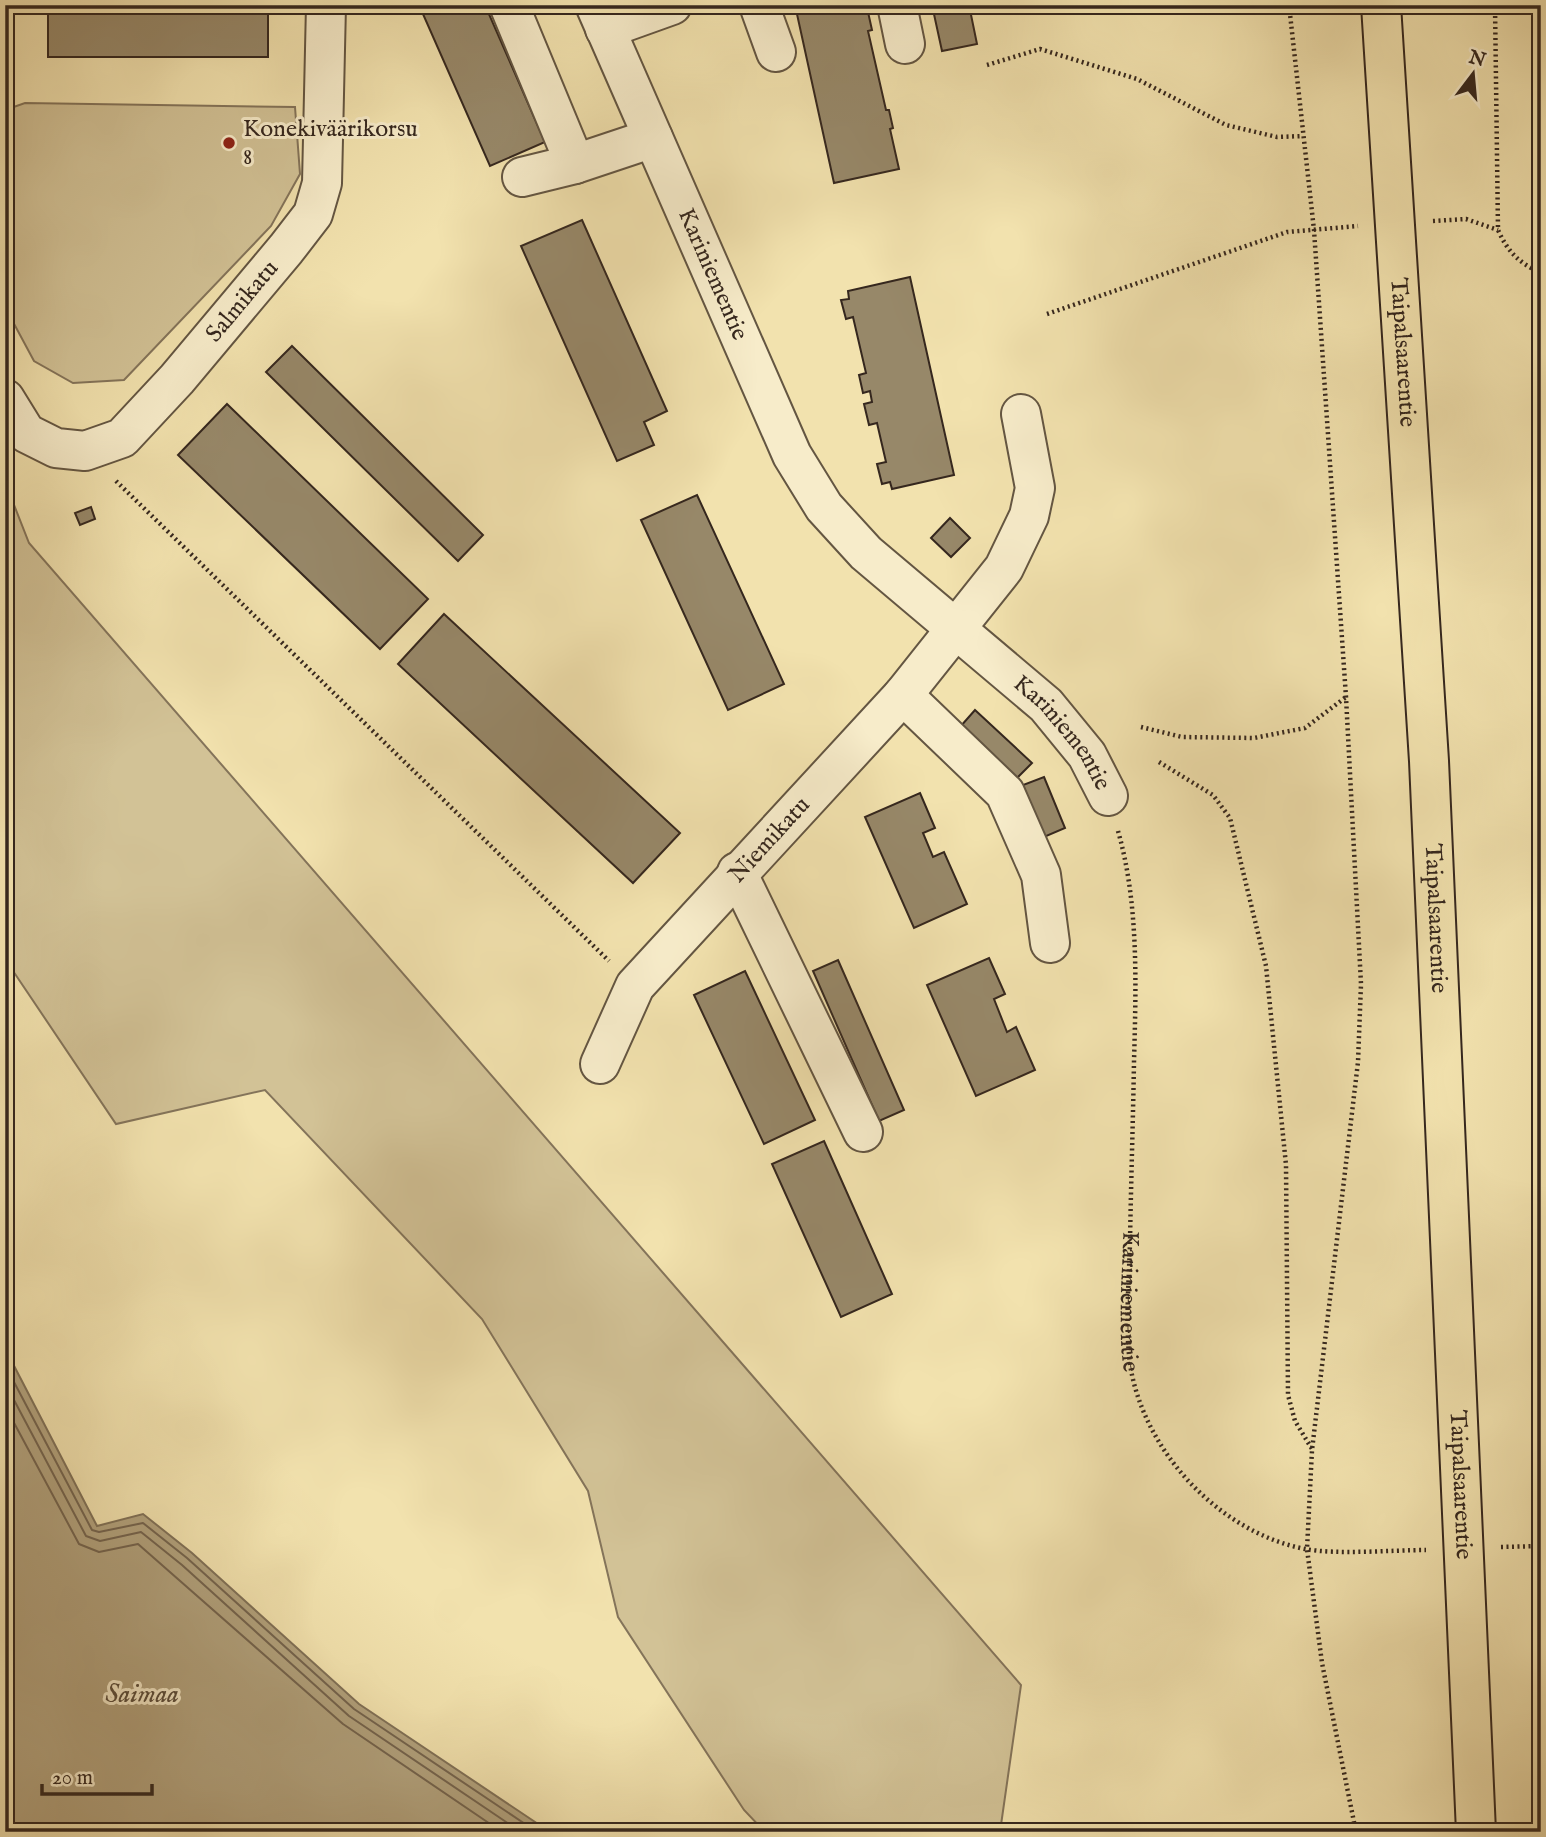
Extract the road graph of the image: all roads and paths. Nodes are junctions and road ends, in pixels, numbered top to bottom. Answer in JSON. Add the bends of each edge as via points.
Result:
{"nodes":[{"id":1,"x":326,"y":5,"type":"edge"},
{"id":2,"x":509,"y":5,"type":"edge"},
{"id":3,"x":672,"y":5,"type":"edge"},
{"id":4,"x":759,"y":5,"type":"edge"},
{"id":5,"x":897,"y":5,"type":"edge"},
{"id":6,"x":1289,"y":5,"type":"edge"},
{"id":7,"x":1381,"y":5,"type":"edge"},
{"id":8,"x":1495,"y":5,"type":"edge"},
{"id":9,"x":600,"y":17,"type":"edge"},
{"id":10,"x":905,"y":44,"type":"dead end"},
{"id":11,"x":776,"y":52,"type":"dead end"},
{"id":12,"x":987,"y":65,"type":"dead end"},
{"id":13,"x":1303,"y":136,"type":"junction"},
{"id":14,"x":653,"y":138,"type":"junction"},
{"id":15,"x":575,"y":164,"type":"junction"},
{"id":16,"x":522,"y":177,"type":"dead end"},
{"id":17,"x":1394,"y":223,"type":"junction"},
{"id":18,"x":1314,"y":230,"type":"junction"},
{"id":19,"x":1498,"y":230,"type":"junction"},
{"id":20,"x":1541,"y":274,"type":"edge"},
{"id":21,"x":1048,"y":314,"type":"dead end"},
{"id":22,"x":5,"y":399,"type":"edge"},
{"id":23,"x":1021,"y":414,"type":"dead end"},
{"id":24,"x":85,"y":451,"type":"junction"},
{"id":25,"x":955,"y":628,"type":"junction"},
{"id":26,"x":903,"y":695,"type":"junction"},
{"id":27,"x":1346,"y":696,"type":"junction"},
{"id":28,"x":1141,"y":727,"type":"dead end"},
{"id":29,"x":1159,"y":762,"type":"dead end"},
{"id":30,"x":1108,"y":796,"type":"joint"},
{"id":31,"x":737,"y":872,"type":"junction"},
{"id":32,"x":1050,"y":943,"type":"dead end"},
{"id":33,"x":635,"y":986,"type":"junction"},
{"id":34,"x":600,"y":1064,"type":"dead end"},
{"id":35,"x":863,"y":1132,"type":"dead end"},
{"id":36,"x":1312,"y":1450,"type":"junction"},
{"id":37,"x":1541,"y":1546,"type":"edge"},
{"id":38,"x":1496,"y":1548,"type":"dead end"},
{"id":39,"x":1307,"y":1549,"type":"junction"},
{"id":40,"x":1434,"y":1550,"type":"dead end"},
{"id":41,"x":1356,"y":1832,"type":"edge"},
{"id":42,"x":1476,"y":1832,"type":"edge"}],
"edges":[{"from":1,"to":24,"type":"street","name":"Salmikatu","via":[[322,183],[313,214],[177,379],[122,438]]},
{"from":2,"to":15,"type":"street"},
{"from":3,"to":9,"type":"street"},
{"from":4,"to":11,"type":"street"},
{"from":5,"to":10,"type":"street"},
{"from":6,"to":13,"type":"path"},
{"from":7,"to":17,"type":"main road","name":"Taipalsaarentie"},
{"from":8,"to":19,"type":"path"},
{"from":9,"to":14,"type":"street","name":"Kariniementie"},
{"from":12,"to":13,"type":"path","via":[[1040,49],[1137,79],[1226,125],[1277,137]]},
{"from":13,"to":18,"type":"path"},
{"from":14,"to":15,"type":"street"},
{"from":14,"to":25,"type":"street","name":"Kariniementie","via":[[799,466],[824,507],[866,553]]},
{"from":15,"to":16,"type":"street"},
{"from":17,"to":18,"type":"path"},
{"from":17,"to":19,"type":"path","via":[[1466,219]]},
{"from":17,"to":42,"type":"main road","name":"Taipalsaarentie","via":[[1429,761]]},
{"from":18,"to":21,"type":"path","via":[[1287,232]]},
{"from":18,"to":27,"type":"path"},
{"from":19,"to":20,"type":"path","via":[[1521,264]]},
{"from":22,"to":24,"type":"street","name":"Salmikatu","via":[[26,433],[56,448]]},
{"from":23,"to":25,"type":"street","name":"Niemikatu","via":[[1035,488],[1029,516],[1004,568]]},
{"from":24,"to":33,"type":"path"},
{"from":25,"to":26,"type":"street","name":"Niemikatu"},
{"from":25,"to":30,"type":"street","name":"Kariniementie","via":[[1046,705],[1087,755]]},
{"from":26,"to":31,"type":"street","name":"Niemikatu"},
{"from":26,"to":32,"type":"street","via":[[1005,793],[1041,875]]},
{"from":27,"to":28,"type":"path","via":[[1305,728],[1254,738],[1182,737]]},
{"from":27,"to":36,"type":"path","via":[[1361,984],[1356,1076]]},
{"from":29,"to":36,"type":"path","via":[[1213,795],[1230,818],[1266,966],[1286,1165],[1289,1395],[1295,1421]]},
{"from":30,"to":39,"type":"path","name":"Kariniementie","via":[[1123,848],[1136,997],[1130,1364],[1145,1415],[1167,1457],[1193,1487],[1236,1521],[1276,1541]]},
{"from":31,"to":33,"type":"street","name":"Niemikatu"},
{"from":31,"to":35,"type":"street"},
{"from":33,"to":34,"type":"street","name":"Niemikatu"},
{"from":36,"to":39,"type":"path"},
{"from":37,"to":38,"type":"path"},
{"from":39,"to":40,"type":"path","name":"Kariniementie"},
{"from":39,"to":41,"type":"path","via":[[1322,1663]]}]}
